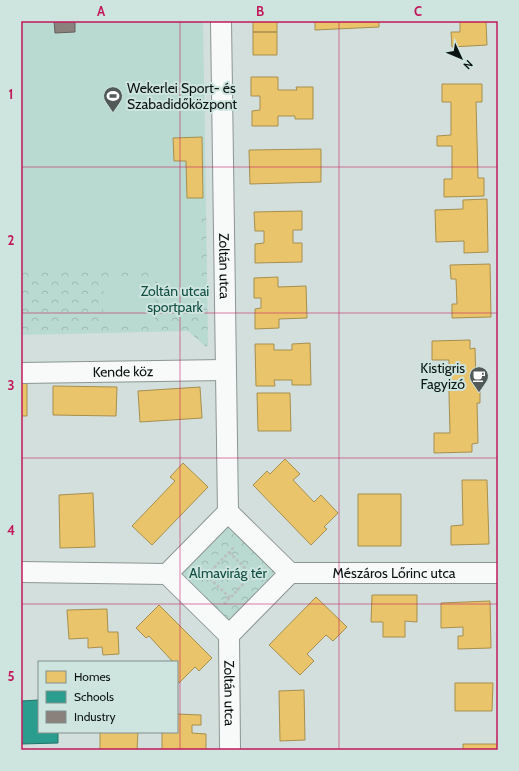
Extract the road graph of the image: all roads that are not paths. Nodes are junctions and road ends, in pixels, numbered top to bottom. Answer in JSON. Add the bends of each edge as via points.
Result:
{"nodes":[{"id":1,"x":221,"y":21,"type":"edge"},
{"id":2,"x":225,"y":370,"type":"junction"},
{"id":3,"x":21,"y":373,"type":"edge"},
{"id":4,"x":228,"y":512,"type":"junction"},
{"id":5,"x":21,"y":572,"type":"edge"},
{"id":6,"x":290,"y":573,"type":"junction"},
{"id":7,"x":498,"y":573,"type":"edge"},
{"id":8,"x":167,"y":574,"type":"junction"},
{"id":9,"x":229,"y":635,"type":"junction"},
{"id":10,"x":230,"y":750,"type":"edge"}],
"edges":[{"from":1,"to":2,"type":"street","name":"Zoltán utca"},
{"from":2,"to":3,"type":"street","name":"Kende köz"},
{"from":2,"to":4,"type":"street","name":"Zoltán utca"},
{"from":4,"to":6,"type":"street"},
{"from":4,"to":8,"type":"street"},
{"from":5,"to":8,"type":"street"},
{"from":6,"to":7,"type":"street","name":"Mészáros Lőrinc utca"},
{"from":6,"to":9,"type":"street"},
{"from":8,"to":9,"type":"street"},
{"from":9,"to":10,"type":"street","name":"Zoltán utca"}]}
